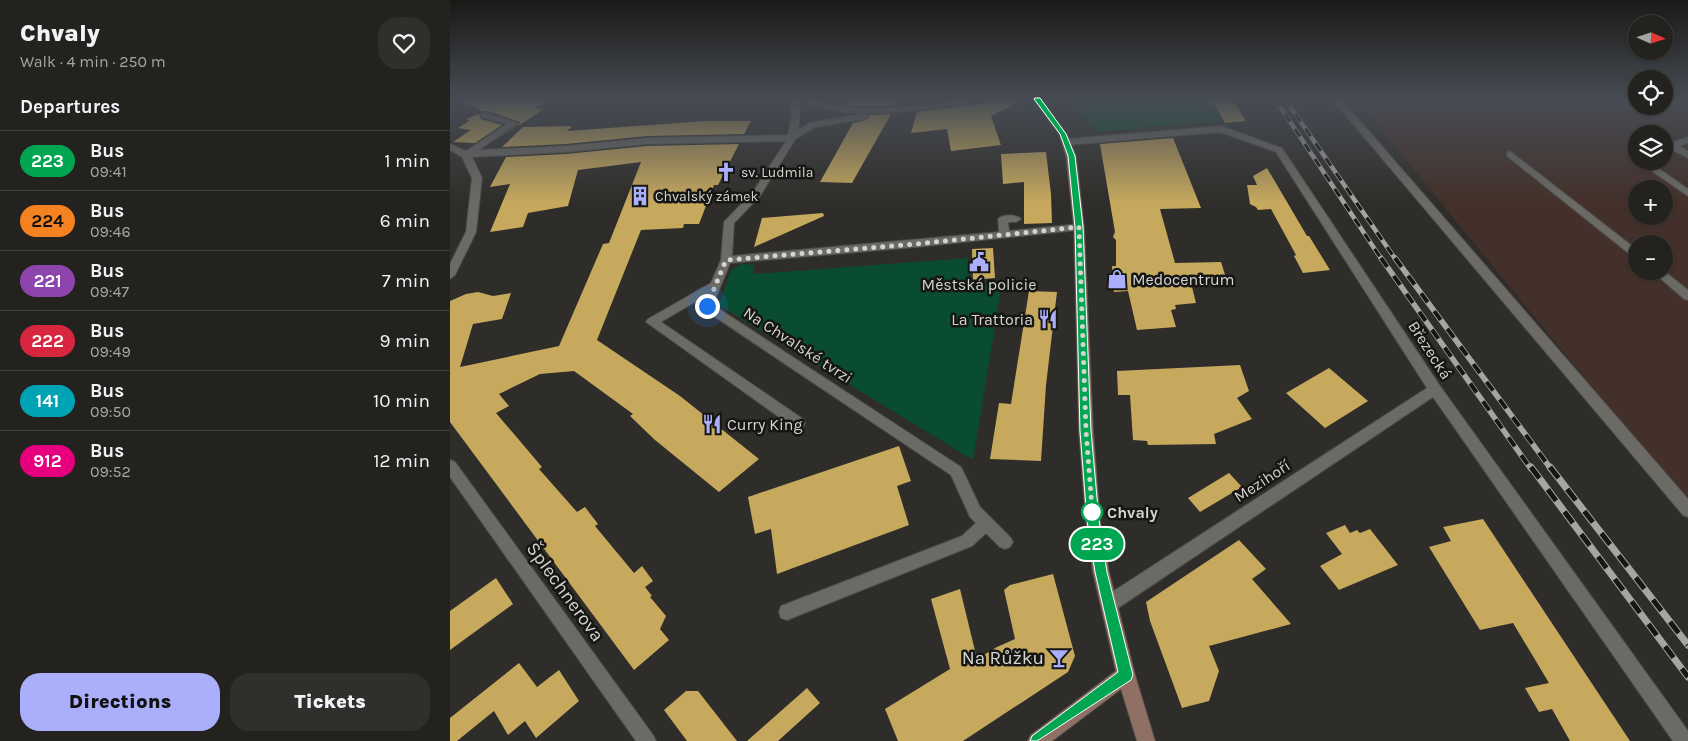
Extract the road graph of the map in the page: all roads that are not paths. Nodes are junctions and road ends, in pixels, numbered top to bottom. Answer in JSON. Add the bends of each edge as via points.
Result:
{"nodes":[{"id":1,"x":498,"y":134,"type":"edge"},
{"id":2,"x":793,"y":134,"type":"edge"},
{"id":3,"x":799,"y":134,"type":"edge"},
{"id":4,"x":1061,"y":134,"type":"edge"},
{"id":5,"x":1167,"y":134,"type":"edge"},
{"id":6,"x":1234,"y":134,"type":"edge"},
{"id":7,"x":1366,"y":134,"type":"edge"},
{"id":8,"x":792,"y":138,"type":"junction"},
{"id":9,"x":1688,"y":140,"type":"edge"},
{"id":10,"x":1067,"y":142,"type":"junction"},
{"id":11,"x":1673,"y":145,"type":"edge"},
{"id":12,"x":450,"y":147,"type":"edge"},
{"id":13,"x":1673,"y":149,"type":"edge"},
{"id":14,"x":1510,"y":154,"type":"dead end"},
{"id":15,"x":466,"y":155,"type":"junction"},
{"id":16,"x":1688,"y":155,"type":"edge"},
{"id":17,"x":1654,"y":170,"type":"edge"},
{"id":18,"x":1688,"y":193,"type":"edge"},
{"id":19,"x":1016,"y":219,"type":"dead end"},
{"id":20,"x":1079,"y":227,"type":"junction"},
{"id":21,"x":1004,"y":235,"type":"junction"},
{"id":22,"x":1628,"y":248,"type":"edge"},
{"id":23,"x":726,"y":260,"type":"junction"},
{"id":24,"x":450,"y":275,"type":"edge"},
{"id":25,"x":1668,"y":280,"type":"edge"},
{"id":26,"x":716,"y":285,"type":"junction"},
{"id":27,"x":1688,"y":296,"type":"edge"},
{"id":28,"x":1435,"y":388,"type":"junction"},
{"id":29,"x":798,"y":423,"type":"dead end"},
{"id":30,"x":450,"y":466,"type":"edge"},
{"id":31,"x":1688,"y":510,"type":"edge"},
{"id":32,"x":986,"y":523,"type":"junction"},
{"id":33,"x":1005,"y":542,"type":"dead end"},
{"id":34,"x":1109,"y":604,"type":"junction"},
{"id":35,"x":786,"y":612,"type":"dead end"},
{"id":36,"x":1126,"y":675,"type":"junction"},
{"id":37,"x":647,"y":741,"type":"edge"},
{"id":38,"x":1037,"y":741,"type":"edge"},
{"id":39,"x":1146,"y":741,"type":"edge"},
{"id":40,"x":1684,"y":741,"type":"edge"}],
"edges":[{"from":1,"to":15,"type":"street"},
{"from":2,"to":8,"type":"street"},
{"from":3,"to":8,"type":"street"},
{"from":4,"to":10,"type":"main road"},
{"from":5,"to":10,"type":"street","name":"Březecká"},
{"from":6,"to":28,"type":"street","name":"Březecká","via":[[1279,150]]},
{"from":7,"to":31,"type":"street"},
{"from":8,"to":15,"type":"street","via":[[647,141]]},
{"from":8,"to":23,"type":"street","name":"Na Chvalské tvrzi","via":[[757,194],[730,222]]},
{"from":9,"to":11,"type":"street"},
{"from":10,"to":20,"type":"main road"},
{"from":12,"to":15,"type":"street"},
{"from":13,"to":16,"type":"street"},
{"from":14,"to":22,"type":"street"},
{"from":15,"to":24,"type":"street","via":[[477,178],[471,232]]},
{"from":17,"to":18,"type":"street"},
{"from":19,"to":21,"type":"street","via":[[1003,219]]},
{"from":20,"to":21,"type":"street"},
{"from":20,"to":34,"type":"main road","via":[[1086,431],[1093,520]]},
{"from":21,"to":23,"type":"street"},
{"from":23,"to":26,"type":"street","name":"Na Chvalské tvrzi"},
{"from":25,"to":27,"type":"street"},
{"from":26,"to":29,"type":"street","via":[[652,322]]},
{"from":26,"to":32,"type":"street","name":"Na Chvalské tvrzi","via":[[707,306],[956,471],[975,512]]},
{"from":28,"to":34,"type":"street","name":"Mezihoří"},
{"from":28,"to":40,"type":"street","name":"Březecká"},
{"from":30,"to":37,"type":"street","name":"Šplechnerova"},
{"from":32,"to":33,"type":"street","name":"Na Chvalské tvrzi"},
{"from":32,"to":35,"type":"street","via":[[967,541]]},
{"from":34,"to":36,"type":"main road"},
{"from":36,"to":38,"type":"main road"},
{"from":36,"to":39,"type":"main road"}]}
